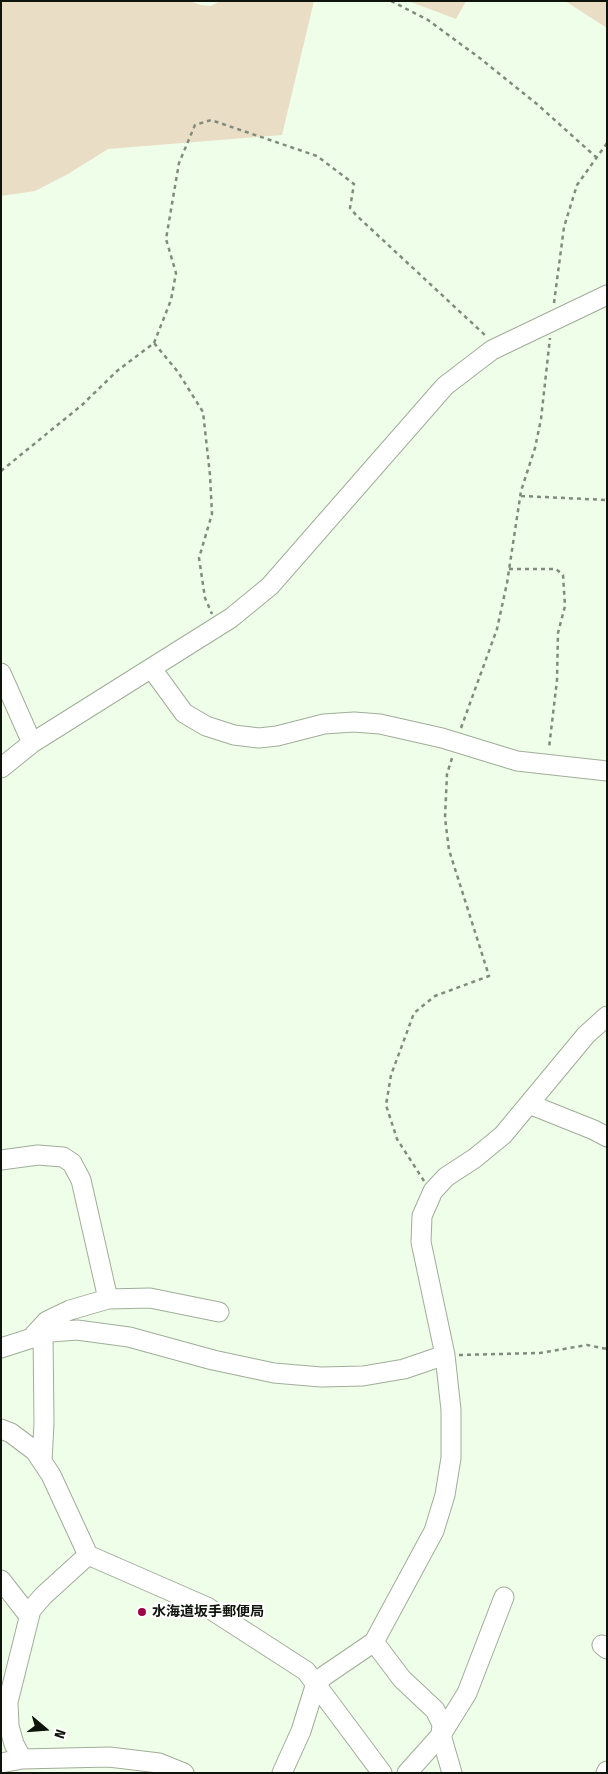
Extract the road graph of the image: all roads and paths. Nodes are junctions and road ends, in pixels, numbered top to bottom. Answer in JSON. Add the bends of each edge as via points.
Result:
{"nodes":[{"id":1,"x":391,"y":1,"type":"edge"},
{"id":2,"x":607,"y":143,"type":"edge"},
{"id":3,"x":597,"y":158,"type":"junction"},
{"id":4,"x":607,"y":295,"type":"edge"},
{"id":5,"x":552,"y":321,"type":"junction"},
{"id":6,"x":154,"y":343,"type":"junction"},
{"id":7,"x":498,"y":347,"type":"junction"},
{"id":8,"x":1,"y":471,"type":"edge"},
{"id":9,"x":520,"y":496,"type":"junction"},
{"id":10,"x":607,"y":500,"type":"edge"},
{"id":11,"x":509,"y":569,"type":"junction"},
{"id":12,"x":218,"y":626,"type":"junction"},
{"id":13,"x":152,"y":668,"type":"junction"},
{"id":14,"x":1,"y":673,"type":"edge"},
{"id":15,"x":456,"y":742,"type":"junction"},
{"id":16,"x":32,"y":743,"type":"junction"},
{"id":17,"x":547,"y":765,"type":"junction"},
{"id":18,"x":1,"y":768,"type":"edge"},
{"id":19,"x":607,"y":771,"type":"edge"},
{"id":20,"x":607,"y":1016,"type":"edge"},
{"id":21,"x":529,"y":1104,"type":"junction"},
{"id":22,"x":607,"y":1137,"type":"edge"},
{"id":23,"x":1,"y":1160,"type":"edge"},
{"id":24,"x":432,"y":1195,"type":"junction"},
{"id":25,"x":108,"y":1299,"type":"junction"},
{"id":26,"x":219,"y":1312,"type":"dead end"},
{"id":27,"x":36,"y":1337,"type":"junction"},
{"id":28,"x":1,"y":1348,"type":"edge"},
{"id":29,"x":607,"y":1349,"type":"edge"},
{"id":30,"x":445,"y":1355,"type":"junction"},
{"id":31,"x":1,"y":1429,"type":"edge"},
{"id":32,"x":42,"y":1461,"type":"junction"},
{"id":33,"x":88,"y":1555,"type":"junction"},
{"id":34,"x":1,"y":1580,"type":"edge"},
{"id":35,"x":504,"y":1596,"type":"dead end"},
{"id":36,"x":29,"y":1616,"type":"junction"},
{"id":37,"x":374,"y":1642,"type":"junction"},
{"id":38,"x":316,"y":1683,"type":"junction"},
{"id":39,"x":441,"y":1735,"type":"junction"},
{"id":40,"x":22,"y":1759,"type":"junction"},
{"id":41,"x":1,"y":1763,"type":"edge"},
{"id":42,"x":184,"y":1773,"type":"edge"},
{"id":43,"x":282,"y":1773,"type":"edge"},
{"id":44,"x":382,"y":1773,"type":"edge"},
{"id":45,"x":407,"y":1773,"type":"edge"},
{"id":46,"x":452,"y":1773,"type":"edge"}],
"edges":[{"from":1,"to":3,"type":"path","via":[[428,20],[481,59]]},
{"from":2,"to":3,"type":"path"},
{"from":3,"to":5,"type":"path","via":[[577,185],[564,227]]},
{"from":4,"to":5,"type":"street"},
{"from":5,"to":7,"type":"street"},
{"from":5,"to":9,"type":"path","via":[[541,419]]},
{"from":6,"to":7,"type":"path","via":[[171,300],[176,273],[166,239],[179,163],[195,125],[211,120],[317,156],[354,184],[350,208],[356,215]]},
{"from":6,"to":8,"type":"path"},
{"from":6,"to":12,"type":"path","via":[[178,372],[203,412],[212,514],[199,558],[205,598]]},
{"from":7,"to":12,"type":"street","via":[[445,386],[270,586]]},
{"from":9,"to":10,"type":"path"},
{"from":9,"to":11,"type":"path"},
{"from":11,"to":15,"type":"path","via":[[497,629]]},
{"from":11,"to":17,"type":"path","via":[[556,569],[563,575],[565,606],[558,633],[557,680]]},
{"from":12,"to":13,"type":"street"},
{"from":13,"to":15,"type":"street","via":[[184,713],[206,726],[234,736],[277,736],[324,724],[354,722],[380,724]]},
{"from":13,"to":16,"type":"street"},
{"from":14,"to":16,"type":"street"},
{"from":15,"to":17,"type":"street","via":[[517,762]]},
{"from":15,"to":24,"type":"path","via":[[447,774],[449,850],[489,976],[435,996],[414,1013],[391,1075],[386,1105],[397,1139]]},
{"from":16,"to":18,"type":"street"},
{"from":17,"to":19,"type":"street"},
{"from":20,"to":21,"type":"street","via":[[586,1035]]},
{"from":21,"to":22,"type":"street"},
{"from":21,"to":24,"type":"street","via":[[503,1135],[446,1177]]},
{"from":23,"to":25,"type":"street","via":[[38,1155],[63,1157],[72,1163],[81,1180]]},
{"from":24,"to":30,"type":"street","via":[[422,1216],[422,1242]]},
{"from":25,"to":26,"type":"street","via":[[150,1298]]},
{"from":25,"to":27,"type":"street","via":[[70,1310],[47,1322]]},
{"from":27,"to":28,"type":"street"},
{"from":27,"to":30,"type":"street","via":[[77,1330],[129,1337],[274,1373],[321,1377],[363,1376],[404,1370]]},
{"from":27,"to":32,"type":"street","via":[[44,1423]]},
{"from":29,"to":30,"type":"path","via":[[587,1345],[540,1353]]},
{"from":30,"to":37,"type":"street","via":[[451,1410],[451,1458],[445,1494],[434,1531]]},
{"from":31,"to":32,"type":"street","via":[[35,1451]]},
{"from":32,"to":33,"type":"street"},
{"from":33,"to":36,"type":"street","via":[[43,1596]]},
{"from":33,"to":38,"type":"street","via":[[207,1607],[284,1655]]},
{"from":34,"to":36,"type":"street"},
{"from":35,"to":39,"type":"street","via":[[467,1693]]},
{"from":36,"to":40,"type":"street","via":[[8,1702],[9,1726]]},
{"from":37,"to":38,"type":"street"},
{"from":37,"to":39,"type":"street","via":[[402,1679],[435,1710],[442,1724]]},
{"from":38,"to":43,"type":"street","via":[[301,1731]]},
{"from":38,"to":44,"type":"street"},
{"from":39,"to":45,"type":"street"},
{"from":39,"to":46,"type":"street"},
{"from":40,"to":41,"type":"street"},
{"from":40,"to":42,"type":"street","via":[[109,1757],[159,1763]]}]}
